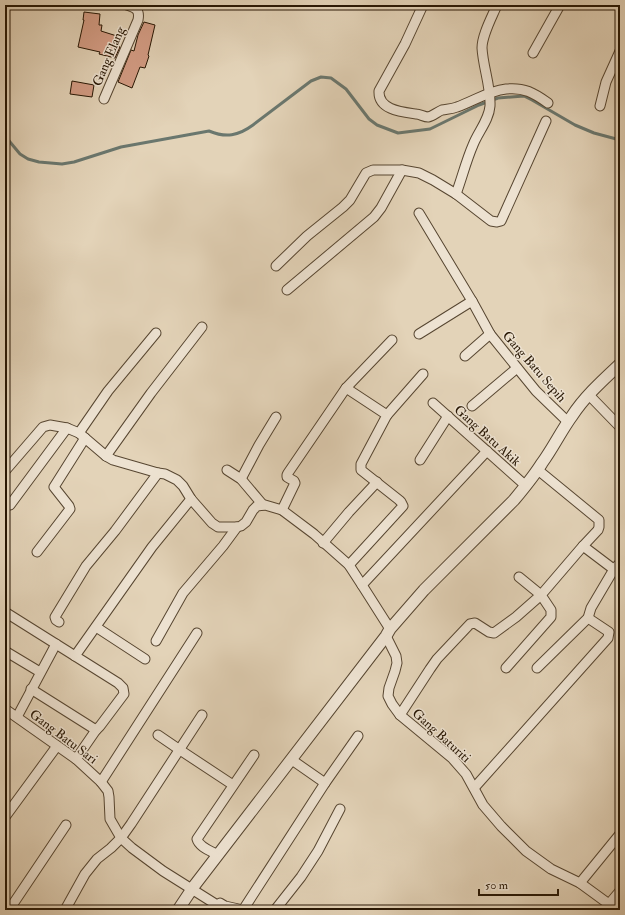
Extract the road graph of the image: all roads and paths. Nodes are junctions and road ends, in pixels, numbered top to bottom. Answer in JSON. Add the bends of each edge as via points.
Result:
{"nodes":[{"id":1,"x":127,"y":5,"type":"edge"},
{"id":2,"x":423,"y":5,"type":"edge"},
{"id":3,"x":497,"y":5,"type":"edge"},
{"id":4,"x":560,"y":5,"type":"edge"},
{"id":5,"x":620,"y":51,"type":"edge"},
{"id":6,"x":533,"y":53,"type":"dead end"},
{"id":7,"x":489,"y":94,"type":"junction"},
{"id":8,"x":104,"y":100,"type":"dead end"},
{"id":9,"x":548,"y":103,"type":"dead end"},
{"id":10,"x":600,"y":106,"type":"dead end"},
{"id":11,"x":546,"y":121,"type":"dead end"},
{"id":12,"x":402,"y":170,"type":"junction"},
{"id":13,"x":456,"y":194,"type":"junction"},
{"id":14,"x":419,"y":213,"type":"dead end"},
{"id":15,"x":276,"y":266,"type":"dead end"},
{"id":16,"x":287,"y":290,"type":"dead end"},
{"id":17,"x":472,"y":301,"type":"junction"},
{"id":18,"x":202,"y":327,"type":"dead end"},
{"id":19,"x":156,"y":333,"type":"dead end"},
{"id":20,"x":419,"y":334,"type":"dead end"},
{"id":21,"x":490,"y":334,"type":"junction"},
{"id":22,"x":392,"y":340,"type":"dead end"},
{"id":23,"x":465,"y":356,"type":"dead end"},
{"id":24,"x":620,"y":364,"type":"edge"},
{"id":25,"x":517,"y":368,"type":"junction"},
{"id":26,"x":423,"y":374,"type":"dead end"},
{"id":27,"x":346,"y":388,"type":"junction"},
{"id":28,"x":589,"y":395,"type":"junction"},
{"id":29,"x":433,"y":403,"type":"dead end"},
{"id":30,"x":472,"y":406,"type":"dead end"},
{"id":31,"x":387,"y":415,"type":"junction"},
{"id":32,"x":448,"y":416,"type":"junction"},
{"id":33,"x":276,"y":417,"type":"dead end"},
{"id":34,"x":568,"y":422,"type":"junction"},
{"id":35,"x":620,"y":426,"type":"edge"},
{"id":36,"x":67,"y":428,"type":"junction"},
{"id":37,"x":82,"y":436,"type":"junction"},
{"id":38,"x":487,"y":452,"type":"junction"},
{"id":39,"x":106,"y":456,"type":"junction"},
{"id":40,"x":420,"y":460,"type":"dead end"},
{"id":41,"x":5,"y":470,"type":"edge"},
{"id":42,"x":227,"y":470,"type":"dead end"},
{"id":43,"x":538,"y":470,"type":"junction"},
{"id":44,"x":158,"y":473,"type":"junction"},
{"id":45,"x":241,"y":479,"type":"junction"},
{"id":46,"x":377,"y":482,"type":"junction"},
{"id":47,"x":526,"y":486,"type":"junction"},
{"id":48,"x":191,"y":499,"type":"junction"},
{"id":49,"x":10,"y":504,"type":"dead end"},
{"id":50,"x":263,"y":505,"type":"junction"},
{"id":51,"x":282,"y":510,"type":"junction"},
{"id":52,"x":237,"y":527,"type":"junction"},
{"id":53,"x":323,"y":543,"type":"junction"},
{"id":54,"x":583,"y":546,"type":"junction"},
{"id":55,"x":37,"y":552,"type":"dead end"},
{"id":56,"x":349,"y":565,"type":"junction"},
{"id":57,"x":618,"y":569,"type":"edge"},
{"id":58,"x":519,"y":577,"type":"dead end"},
{"id":59,"x":362,"y":585,"type":"junction"},
{"id":60,"x":541,"y":594,"type":"junction"},
{"id":61,"x":5,"y":612,"type":"edge"},
{"id":62,"x":588,"y":618,"type":"junction"},
{"id":63,"x":59,"y":622,"type":"dead end"},
{"id":64,"x":96,"y":627,"type":"junction"},
{"id":65,"x":197,"y":633,"type":"dead end"},
{"id":66,"x":388,"y":633,"type":"junction"},
{"id":67,"x":156,"y":641,"type":"dead end"},
{"id":68,"x":56,"y":644,"type":"junction"},
{"id":69,"x":5,"y":651,"type":"edge"},
{"id":70,"x":75,"y":656,"type":"junction"},
{"id":71,"x":145,"y":659,"type":"dead end"},
{"id":72,"x":506,"y":668,"type":"dead end"},
{"id":73,"x":537,"y":668,"type":"dead end"},
{"id":74,"x":40,"y":672,"type":"junction"},
{"id":75,"x":31,"y":689,"type":"junction"},
{"id":76,"x":5,"y":710,"type":"edge"},
{"id":77,"x":202,"y":715,"type":"dead end"},
{"id":78,"x":400,"y":715,"type":"junction"},
{"id":79,"x":17,"y":717,"type":"junction"},
{"id":80,"x":96,"y":730,"type":"junction"},
{"id":81,"x":158,"y":735,"type":"dead end"},
{"id":82,"x":358,"y":736,"type":"dead end"},
{"id":83,"x":57,"y":746,"type":"junction"},
{"id":84,"x":180,"y":750,"type":"junction"},
{"id":85,"x":254,"y":756,"type":"dead end"},
{"id":86,"x":76,"y":759,"type":"junction"},
{"id":87,"x":292,"y":760,"type":"junction"},
{"id":88,"x":101,"y":782,"type":"junction"},
{"id":89,"x":325,"y":783,"type":"junction"},
{"id":90,"x":234,"y":785,"type":"junction"},
{"id":91,"x":474,"y":788,"type":"junction"},
{"id":92,"x":340,"y":808,"type":"dead end"},
{"id":93,"x":5,"y":817,"type":"edge"},
{"id":94,"x":66,"y":826,"type":"dead end"},
{"id":95,"x":620,"y":834,"type":"edge"},
{"id":96,"x":121,"y":838,"type":"junction"},
{"id":97,"x":218,"y":855,"type":"junction"},
{"id":98,"x":580,"y":883,"type":"junction"},
{"id":99,"x":193,"y":888,"type":"junction"},
{"id":100,"x":620,"y":891,"type":"edge"},
{"id":101,"x":609,"y":904,"type":"junction"},
{"id":102,"x":9,"y":910,"type":"edge"},
{"id":103,"x":65,"y":910,"type":"edge"},
{"id":104,"x":178,"y":910,"type":"edge"},
{"id":105,"x":225,"y":910,"type":"edge"},
{"id":106,"x":243,"y":910,"type":"edge"},
{"id":107,"x":275,"y":910,"type":"edge"},
{"id":108,"x":617,"y":910,"type":"edge"}],
"edges":[{"from":1,"to":8,"type":"street","name":"Gang Elang","via":[[137,10],[138,20]]},
{"from":2,"to":7,"type":"street","via":[[379,91],[381,101],[392,109],[427,117]]},
{"from":3,"to":7,"type":"street","via":[[482,46]]},
{"from":4,"to":6,"type":"street"},
{"from":5,"to":10,"type":"street","via":[[606,82]]},
{"from":7,"to":9,"type":"street","via":[[506,89],[528,90]]},
{"from":7,"to":13,"type":"street","via":[[490,106],[472,147]]},
{"from":11,"to":13,"type":"street","via":[[501,221],[491,221]]},
{"from":12,"to":13,"type":"street","via":[[419,173]]},
{"from":12,"to":15,"type":"street","via":[[373,170],[366,173],[350,200]]},
{"from":12,"to":16,"type":"street","via":[[374,217]]},
{"from":14,"to":17,"type":"street"},
{"from":17,"to":20,"type":"street"},
{"from":17,"to":21,"type":"street"},
{"from":18,"to":39,"type":"street"},
{"from":19,"to":37,"type":"street","via":[[108,391]]},
{"from":21,"to":23,"type":"street","name":"Gang Batu Sepih"},
{"from":21,"to":25,"type":"street","name":"Gang Batu Sepih"},
{"from":22,"to":27,"type":"street"},
{"from":24,"to":28,"type":"street"},
{"from":25,"to":30,"type":"street"},
{"from":25,"to":34,"type":"street","name":"Gang Batu Sepih"},
{"from":26,"to":31,"type":"street"},
{"from":27,"to":31,"type":"street"},
{"from":27,"to":51,"type":"street","via":[[288,473],[287,477],[295,483]]},
{"from":28,"to":34,"type":"street"},
{"from":28,"to":35,"type":"street"},
{"from":29,"to":32,"type":"street","name":"Gang Batu Akik"},
{"from":31,"to":46,"type":"street","via":[[361,464],[362,472]]},
{"from":32,"to":38,"type":"street","name":"Gang Batu Akik"},
{"from":32,"to":40,"type":"street"},
{"from":33,"to":45,"type":"street"},
{"from":34,"to":43,"type":"street"},
{"from":36,"to":37,"type":"street"},
{"from":36,"to":41,"type":"street","via":[[50,425],[43,427]]},
{"from":36,"to":49,"type":"street"},
{"from":37,"to":39,"type":"street"},
{"from":37,"to":55,"type":"street","via":[[54,486],[70,509]]},
{"from":38,"to":47,"type":"street","name":"Gang Batu Akik"},
{"from":38,"to":59,"type":"street"},
{"from":39,"to":44,"type":"street"},
{"from":42,"to":45,"type":"street"},
{"from":43,"to":47,"type":"street"},
{"from":43,"to":54,"type":"street","via":[[599,520],[598,530]]},
{"from":44,"to":48,"type":"street","via":[[177,480]]},
{"from":44,"to":63,"type":"street","via":[[86,566],[55,617]]},
{"from":45,"to":50,"type":"street"},
{"from":46,"to":53,"type":"street"},
{"from":46,"to":56,"type":"street","via":[[403,506]]},
{"from":47,"to":66,"type":"street","via":[[424,590]]},
{"from":48,"to":52,"type":"street","via":[[216,527]]},
{"from":48,"to":64,"type":"street","via":[[148,553]]},
{"from":50,"to":51,"type":"street"},
{"from":50,"to":52,"type":"street","via":[[257,506],[246,522]]},
{"from":51,"to":53,"type":"street","name":"Gang Baturiti"},
{"from":52,"to":67,"type":"street","via":[[183,593]]},
{"from":53,"to":56,"type":"street","name":"Gang Baturiti"},
{"from":54,"to":57,"type":"street"},
{"from":54,"to":60,"type":"street"},
{"from":56,"to":59,"type":"street","name":"Gang Baturiti"},
{"from":57,"to":62,"type":"street","via":[[591,608]]},
{"from":58,"to":60,"type":"street"},
{"from":59,"to":66,"type":"street","name":"Gang Baturiti"},
{"from":60,"to":72,"type":"street","via":[[551,610],[551,617]]},
{"from":60,"to":78,"type":"street","via":[[494,633],[476,623],[470,624],[433,664]]},
{"from":61,"to":68,"type":"street"},
{"from":62,"to":73,"type":"street"},
{"from":62,"to":91,"type":"street","via":[[608,632],[608,638]]},
{"from":64,"to":70,"type":"street"},
{"from":64,"to":71,"type":"street"},
{"from":65,"to":88,"type":"street"},
{"from":66,"to":78,"type":"street","name":"Gang Baturiti","via":[[397,663],[388,696]]},
{"from":66,"to":87,"type":"street"},
{"from":68,"to":70,"type":"street"},
{"from":68,"to":74,"type":"street"},
{"from":69,"to":74,"type":"street"},
{"from":70,"to":80,"type":"street","via":[[118,683],[124,694]]},
{"from":74,"to":75,"type":"street"},
{"from":75,"to":79,"type":"street"},
{"from":75,"to":80,"type":"street"},
{"from":76,"to":79,"type":"street","name":"Gang Batu Sari"},
{"from":77,"to":84,"type":"street"},
{"from":78,"to":91,"type":"street","name":"Gang Baturiti","via":[[452,758]]},
{"from":79,"to":83,"type":"street","name":"Gang Batu Sari"},
{"from":80,"to":86,"type":"street"},
{"from":81,"to":84,"type":"street"},
{"from":82,"to":89,"type":"street"},
{"from":83,"to":86,"type":"street","name":"Gang Batu Sari"},
{"from":83,"to":93,"type":"street"},
{"from":84,"to":90,"type":"street"},
{"from":84,"to":96,"type":"street"},
{"from":85,"to":90,"type":"street"},
{"from":86,"to":88,"type":"street","name":"Gang Batu Sari"},
{"from":87,"to":89,"type":"street"},
{"from":87,"to":97,"type":"street"},
{"from":88,"to":96,"type":"street","name":"Gang Batu Sari","via":[[108,791],[109,817]]},
{"from":89,"to":106,"type":"street"},
{"from":90,"to":97,"type":"street","via":[[197,839],[201,845]]},
{"from":91,"to":98,"type":"street","name":"Gang Baturiti","via":[[483,805],[526,851],[551,869]]},
{"from":92,"to":107,"type":"street","via":[[318,851]]},
{"from":94,"to":102,"type":"street"},
{"from":95,"to":98,"type":"street"},
{"from":96,"to":99,"type":"street","name":"Gang Batu Sari","via":[[163,871]]},
{"from":96,"to":103,"type":"street","via":[[97,859],[85,874]]},
{"from":97,"to":99,"type":"street"},
{"from":98,"to":101,"type":"street","name":"Gang Baturiti"},
{"from":99,"to":104,"type":"street"},
{"from":99,"to":105,"type":"street"},
{"from":99,"to":106,"type":"street","via":[[221,904]]},
{"from":100,"to":101,"type":"street"},
{"from":101,"to":108,"type":"street","name":"Gang Baturiti"}]}
